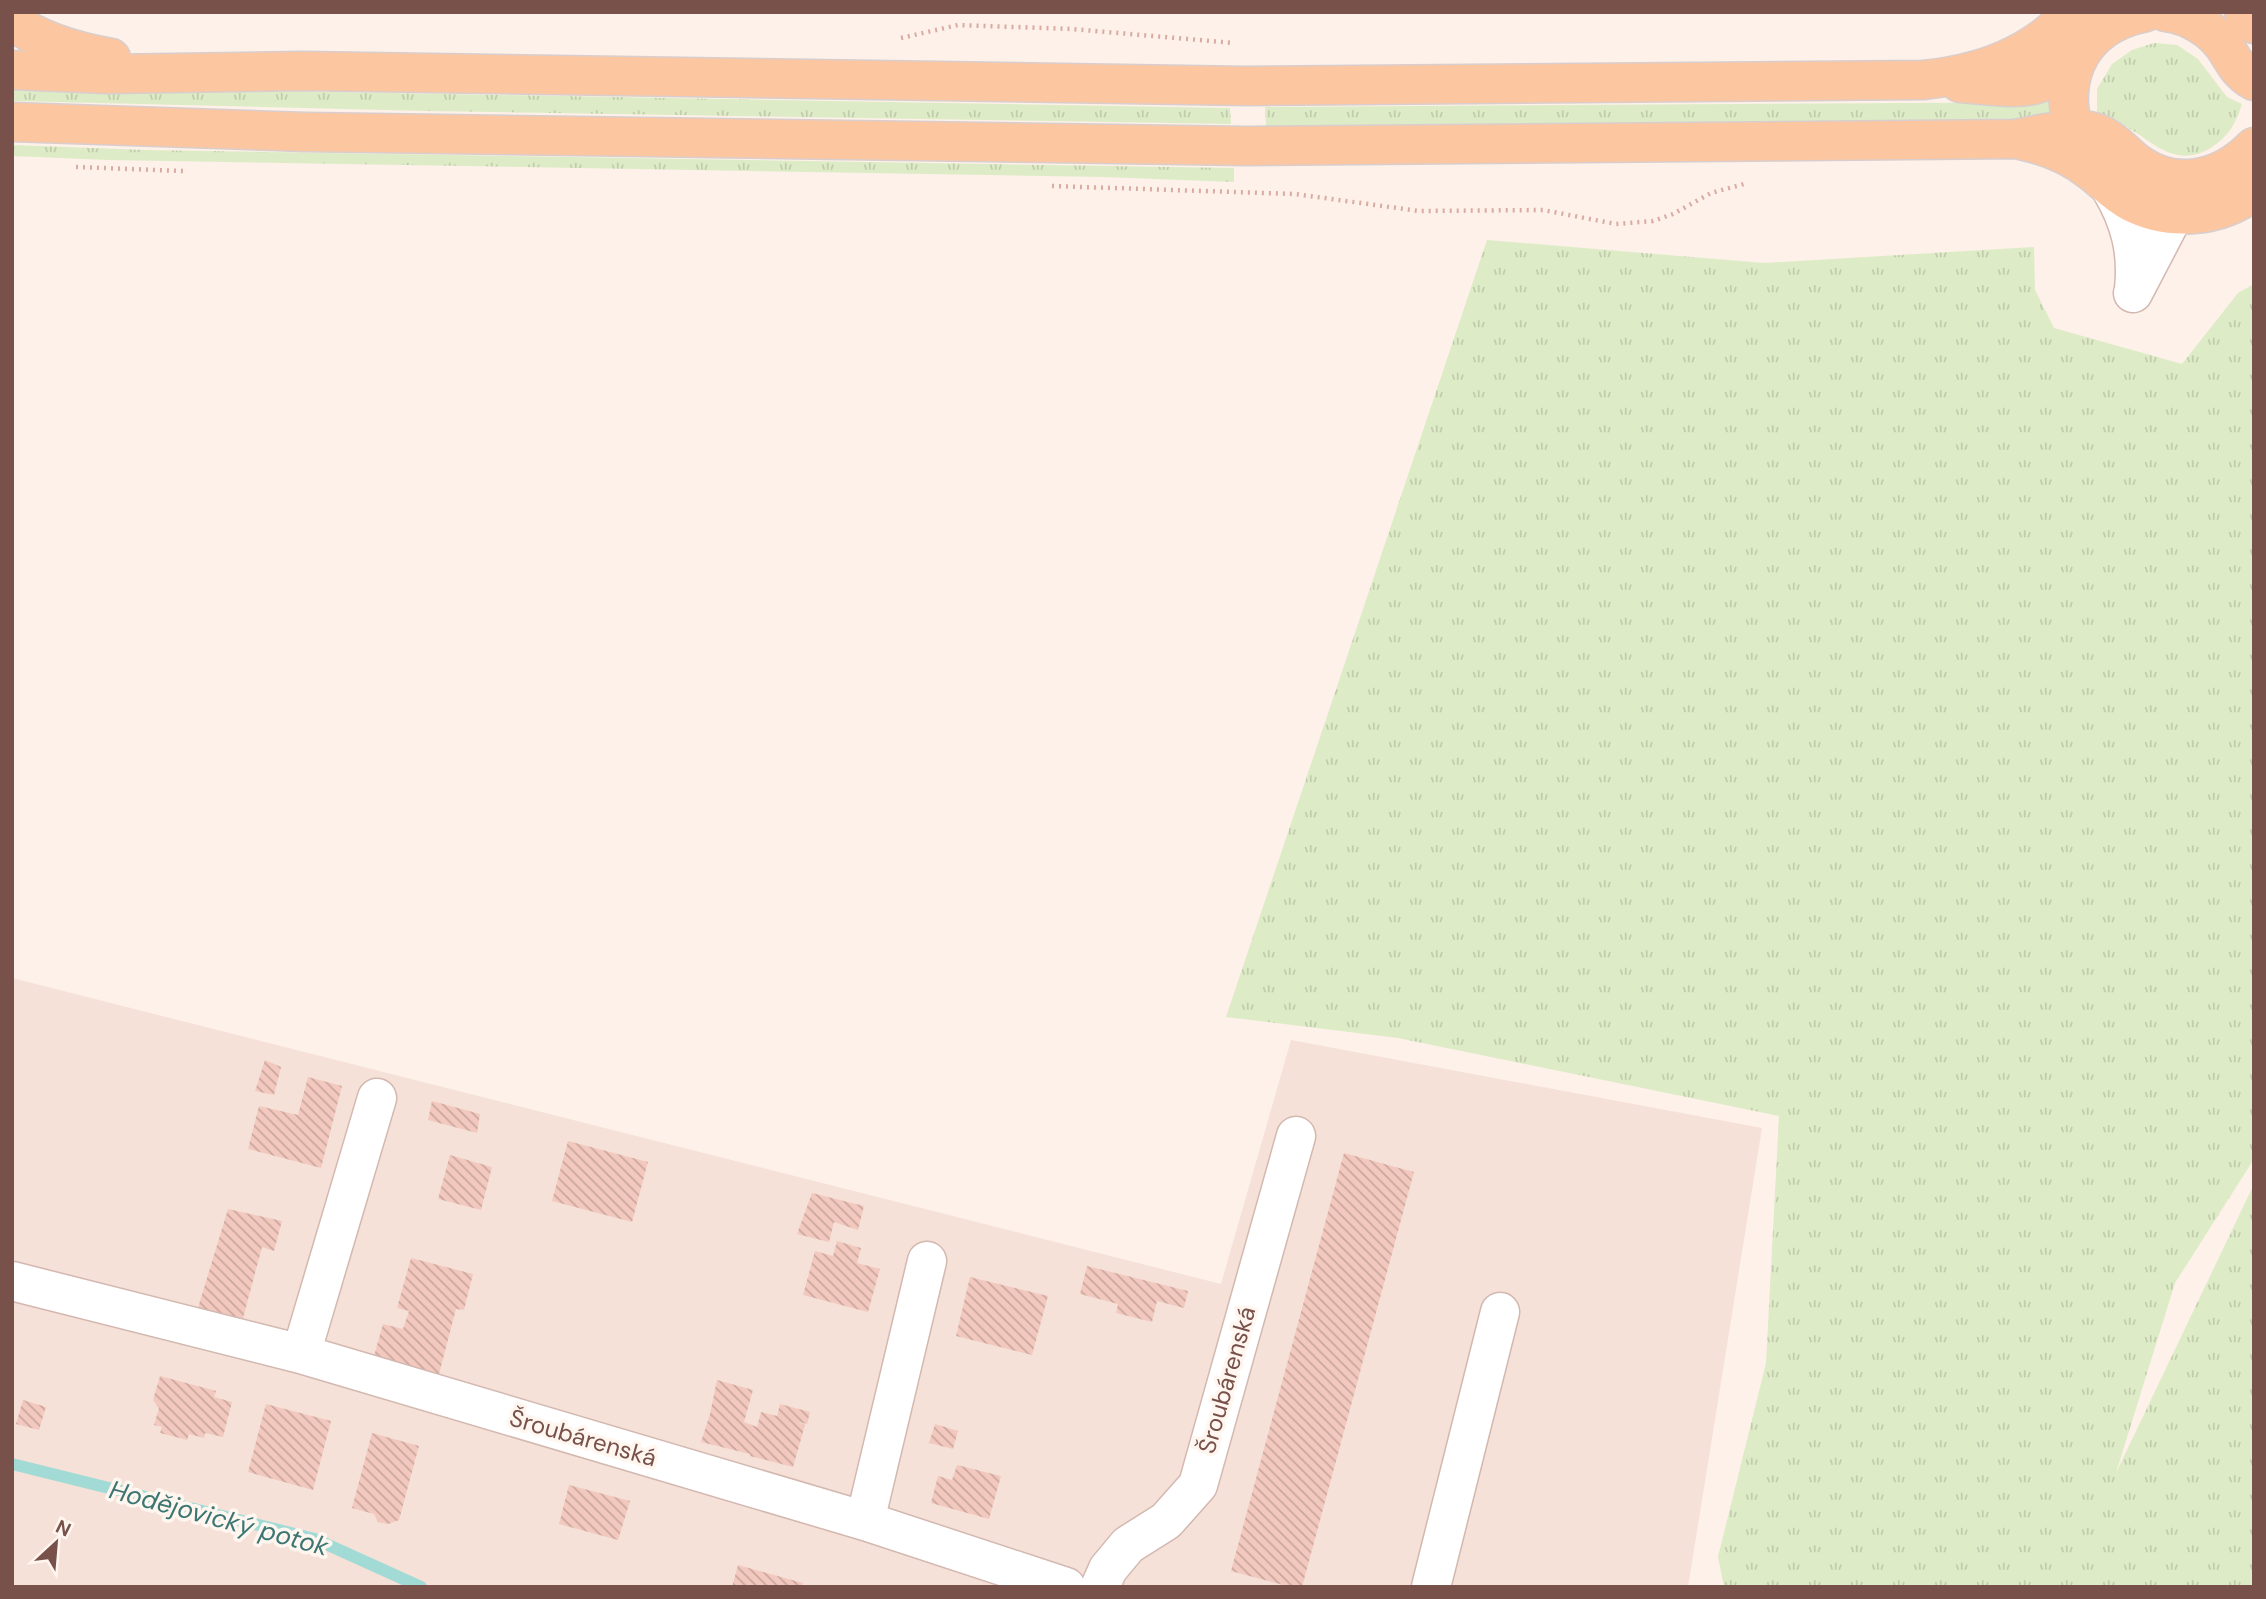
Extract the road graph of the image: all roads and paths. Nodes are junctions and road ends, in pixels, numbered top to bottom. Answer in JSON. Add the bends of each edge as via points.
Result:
{"nodes":[{"id":1,"x":2073,"y":12,"type":"edge"},
{"id":2,"x":2146,"y":12,"type":"edge"},
{"id":3,"x":2165,"y":12,"type":"edge"},
{"id":4,"x":12,"y":21,"type":"edge"},
{"id":5,"x":2082,"y":50,"type":"junction"},
{"id":6,"x":12,"y":70,"type":"edge"},
{"id":7,"x":303,"y":71,"type":"junction"},
{"id":8,"x":1923,"y":80,"type":"junction"},
{"id":9,"x":2254,"y":80,"type":"edge"},
{"id":10,"x":12,"y":122,"type":"edge"},
{"id":11,"x":2072,"y":131,"type":"junction"},
{"id":12,"x":2015,"y":139,"type":"junction"},
{"id":13,"x":2254,"y":147,"type":"edge"},
{"id":14,"x":63,"y":167,"type":"dead end"},
{"id":15,"x":197,"y":171,"type":"dead end"},
{"id":16,"x":2202,"y":178,"type":"junction"},
{"id":17,"x":2102,"y":181,"type":"junction"},
{"id":18,"x":1754,"y":183,"type":"dead end"},
{"id":19,"x":1051,"y":186,"type":"dead end"},
{"id":20,"x":2254,"y":191,"type":"edge"},
{"id":21,"x":2174,"y":214,"type":"junction"},
{"id":22,"x":377,"y":1098,"type":"dead end"},
{"id":23,"x":1296,"y":1136,"type":"dead end"},
{"id":24,"x":927,"y":1261,"type":"dead end"},
{"id":25,"x":12,"y":1281,"type":"edge"},
{"id":26,"x":1500,"y":1312,"type":"dead end"},
{"id":27,"x":301,"y":1354,"type":"junction"},
{"id":28,"x":865,"y":1521,"type":"junction"},
{"id":29,"x":1066,"y":1587,"type":"edge"},
{"id":30,"x":1100,"y":1587,"type":"edge"},
{"id":31,"x":1431,"y":1587,"type":"edge"}],
"edges":[{"from":1,"to":8,"type":"main road","via":[[2048,36],[2014,57],[1985,69]]},
{"from":2,"to":5,"type":"main road","via":[[2112,23]]},
{"from":3,"to":9,"type":"main road","via":[[2203,26],[2218,38],[2243,74]]},
{"from":4,"to":7,"type":"main road","via":[[49,41],[115,59]]},
{"from":5,"to":8,"type":"main road","via":[[2055,77],[2038,85],[2019,88]]},
{"from":5,"to":11,"type":"main road","via":[[2068,87]]},
{"from":6,"to":7,"type":"main road","via":[[107,75]]},
{"from":7,"to":8,"type":"main road","via":[[1247,86]]},
{"from":10,"to":12,"type":"main road","via":[[305,132],[1247,146]]},
{"from":11,"to":12,"type":"main road"},
{"from":11,"to":16,"type":"main road","via":[[2103,135],[2164,176]]},
{"from":11,"to":17,"type":"main road"},
{"from":12,"to":17,"type":"main road","via":[[2078,161]]},
{"from":13,"to":16,"type":"main road","via":[[2222,172]]},
{"from":14,"to":15,"type":"path"},
{"from":16,"to":21,"type":"street"},
{"from":17,"to":21,"type":"main road","via":[[2131,202]]},
{"from":17,"to":21,"type":"street","via":[[2124,211],[2132,235],[2132,299]]},
{"from":18,"to":19,"type":"path","via":[[1711,193],[1653,221],[1616,224],[1543,211],[1419,211],[1295,194]]},
{"from":20,"to":21,"type":"main road","via":[[2229,206]]},
{"from":22,"to":27,"type":"street"},
{"from":23,"to":30,"type":"street","name":"Šroubárenská","via":[[1198,1485],[1166,1521],[1128,1545]]},
{"from":24,"to":28,"type":"street"},
{"from":25,"to":27,"type":"street","name":"Šroubárenská"},
{"from":26,"to":31,"type":"street"},
{"from":27,"to":28,"type":"street","name":"Šroubárenská"},
{"from":28,"to":29,"type":"street","name":"Šroubárenská"}]}
